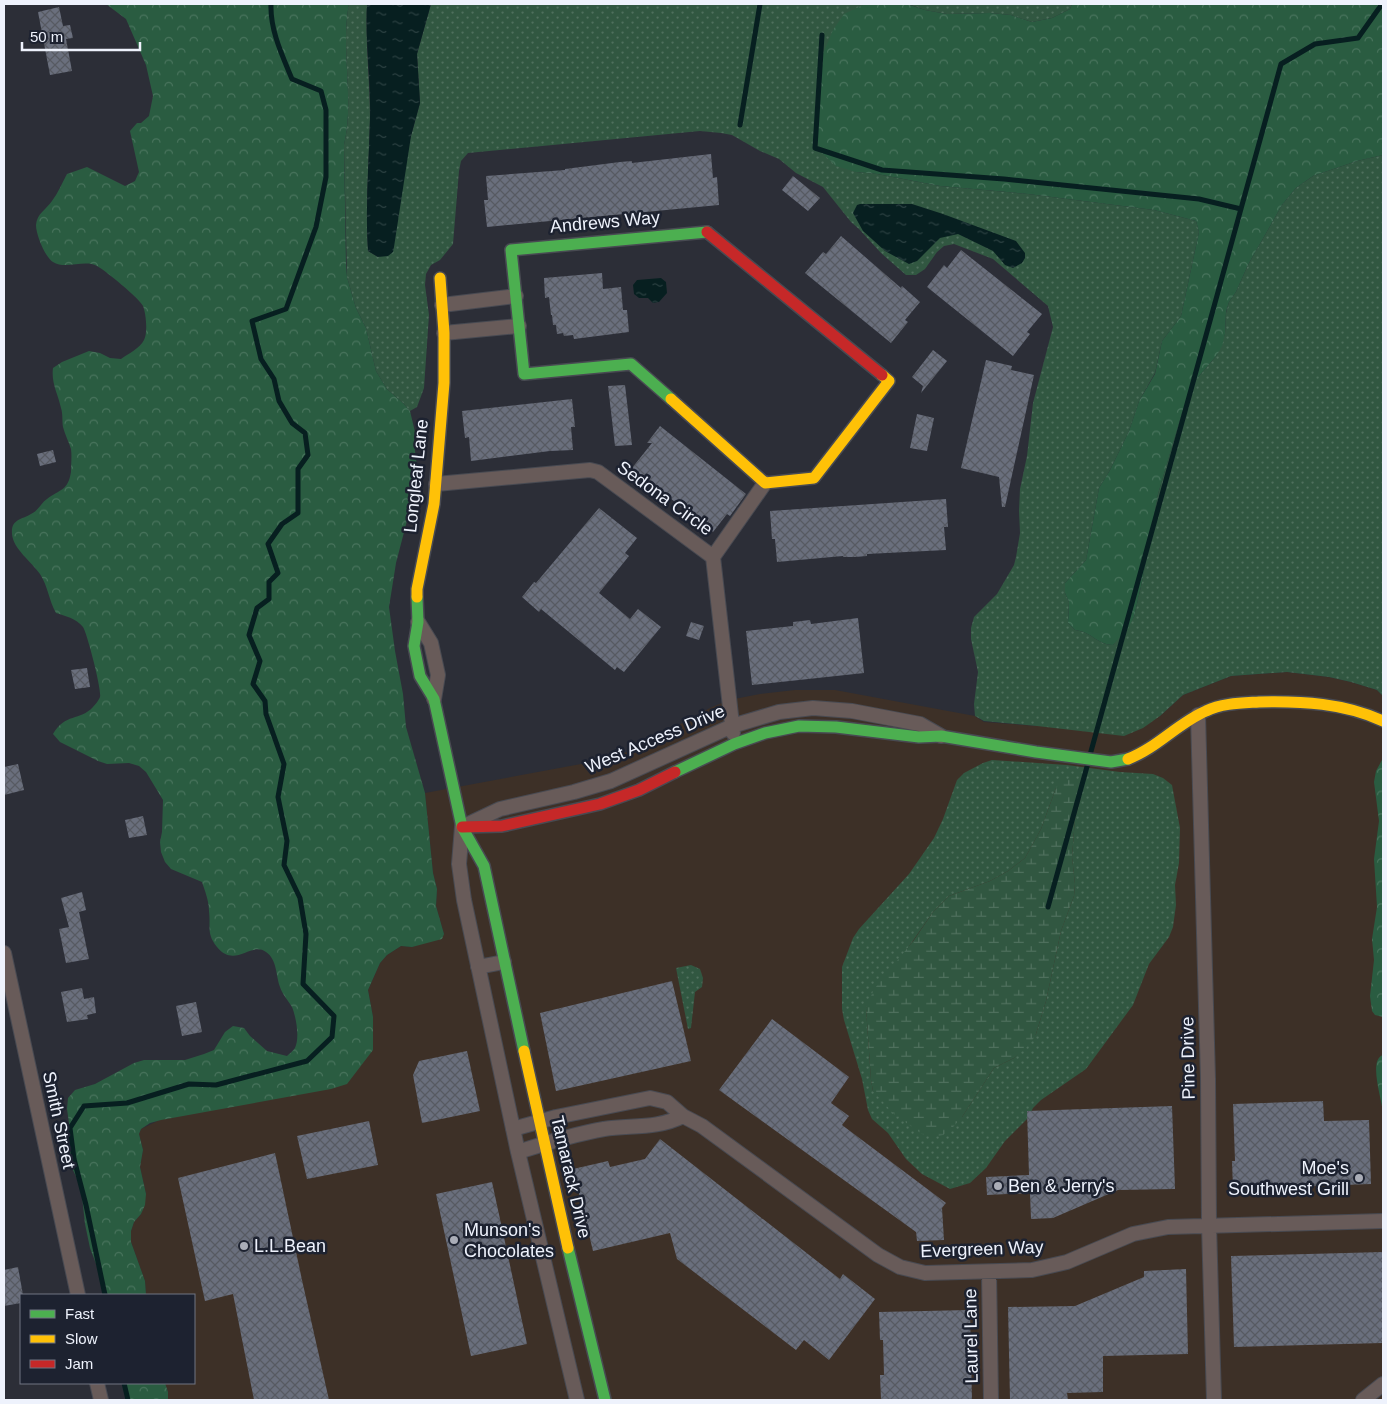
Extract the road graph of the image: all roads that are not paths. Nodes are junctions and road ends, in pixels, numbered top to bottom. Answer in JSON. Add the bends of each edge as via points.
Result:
{"nodes":[{"id":1,"x":440,"y":278,"type":"dead end"},
{"id":2,"x":516,"y":296,"type":"junction"},
{"id":3,"x":442,"y":304,"type":"junction"},
{"id":4,"x":519,"y":326,"type":"junction"},
{"id":5,"x":444,"y":333,"type":"junction"},
{"id":6,"x":765,"y":483,"type":"junction"},
{"id":7,"x":436,"y":484,"type":"junction"},
{"id":8,"x":713,"y":557,"type":"junction"},
{"id":9,"x":418,"y":622,"type":"joint"},
{"id":10,"x":434,"y":699,"type":"joint"},
{"id":11,"x":1198,"y":715,"type":"junction"},
{"id":12,"x":1383,"y":720,"type":"edge"},
{"id":13,"x":732,"y":726,"type":"junction"},
{"id":14,"x":941,"y":736,"type":"junction"},
{"id":15,"x":734,"y":744,"type":"junction"},
{"id":16,"x":462,"y":827,"type":"junction"},
{"id":17,"x":4,"y":953,"type":"edge"},
{"id":18,"x":504,"y":962,"type":"junction"},
{"id":19,"x":478,"y":967,"type":"junction"},
{"id":20,"x":683,"y":1116,"type":"junction"},
{"id":21,"x":538,"y":1122,"type":"junction"},
{"id":22,"x":513,"y":1130,"type":"junction"},
{"id":23,"x":543,"y":1144,"type":"junction"},
{"id":24,"x":518,"y":1152,"type":"junction"},
{"id":25,"x":1382,"y":1221,"type":"edge"},
{"id":26,"x":1209,"y":1225,"type":"junction"},
{"id":27,"x":989,"y":1272,"type":"junction"},
{"id":28,"x":78,"y":1294,"type":"edge"},
{"id":29,"x":97,"y":1384,"type":"edge"},
{"id":30,"x":1383,"y":1384,"type":"edge"},
{"id":31,"x":101,"y":1400,"type":"edge"},
{"id":32,"x":577,"y":1400,"type":"edge"},
{"id":33,"x":605,"y":1400,"type":"edge"},
{"id":34,"x":991,"y":1400,"type":"edge"},
{"id":35,"x":1214,"y":1400,"type":"edge"},
{"id":36,"x":1364,"y":1400,"type":"edge"}],
"edges":[{"from":1,"to":3,"type":"street","name":"Longleaf Lane"},
{"from":2,"to":3,"type":"street"},
{"from":2,"to":4,"type":"street","name":"Andrews Way"},
{"from":2,"to":6,"type":"street","name":"Andrews Way","via":[[511,250],[707,232],[889,381],[814,478]]},
{"from":3,"to":5,"type":"street","name":"Longleaf Lane"},
{"from":4,"to":5,"type":"street"},
{"from":4,"to":6,"type":"street","name":"Andrews Way","via":[[524,374],[631,364]]},
{"from":5,"to":7,"type":"street","name":"Longleaf Lane","via":[[444,383]]},
{"from":6,"to":8,"type":"street"},
{"from":7,"to":8,"type":"street","name":"Sedona Circle","via":[[590,470],[598,472]]},
{"from":7,"to":9,"type":"street","name":"Longleaf Lane","via":[[430,534],[417,589]]},
{"from":8,"to":13,"type":"street","name":"Sedona Circle"},
{"from":9,"to":10,"type":"street","name":"Longleaf Lane","via":[[431,643],[438,675]]},
{"from":10,"to":16,"type":"street","name":"Longleaf Lane"},
{"from":11,"to":12,"type":"street","name":"West Access Drive","via":[[1228,705],[1306,703],[1336,706]]},
{"from":11,"to":14,"type":"street","name":"West Access Drive","via":[[1139,755],[1122,761],[1106,762]]},
{"from":11,"to":26,"type":"street","name":"Pine Drive"},
{"from":13,"to":14,"type":"street","name":"West Access Drive","via":[[780,712],[820,708],[920,724]]},
{"from":13,"to":15,"type":"street","name":"Sedona Circle"},
{"from":13,"to":16,"type":"street","name":"West Access Drive","via":[[611,782],[500,809]]},
{"from":14,"to":15,"type":"street","name":"West Access Drive","via":[[919,737],[811,726],[777,730]]},
{"from":15,"to":16,"type":"street","name":"West Access Drive","via":[[639,790],[600,804],[502,826]]},
{"from":16,"to":18,"type":"street","name":"Tamarack Drive","via":[[484,866]]},
{"from":16,"to":19,"type":"street","via":[[460,880]]},
{"from":17,"to":28,"type":"street","name":"Smith Street"},
{"from":18,"to":19,"type":"street"},
{"from":18,"to":21,"type":"street","name":"Tamarack Drive"},
{"from":19,"to":22,"type":"street"},
{"from":20,"to":21,"type":"street","name":"Evergreen Way","via":[[668,1102],[650,1098]]},
{"from":20,"to":23,"type":"street","via":[[659,1125],[609,1128]]},
{"from":20,"to":27,"type":"street","name":"Evergreen Way","via":[[702,1126],[890,1262],[925,1273]]},
{"from":21,"to":22,"type":"street","name":"Evergreen Way"},
{"from":21,"to":23,"type":"street","name":"Tamarack Drive"},
{"from":22,"to":24,"type":"street"},
{"from":23,"to":24,"type":"street"},
{"from":23,"to":33,"type":"street","name":"Tamarack Drive"},
{"from":24,"to":32,"type":"street"},
{"from":25,"to":26,"type":"street","name":"Evergreen Way"},
{"from":26,"to":27,"type":"street","name":"Evergreen Way","via":[[1141,1231],[1042,1269]]},
{"from":26,"to":35,"type":"street","name":"Pine Drive"},
{"from":27,"to":34,"type":"street","name":"Laurel Lane"},
{"from":29,"to":31,"type":"street"},
{"from":30,"to":36,"type":"street"}]}
